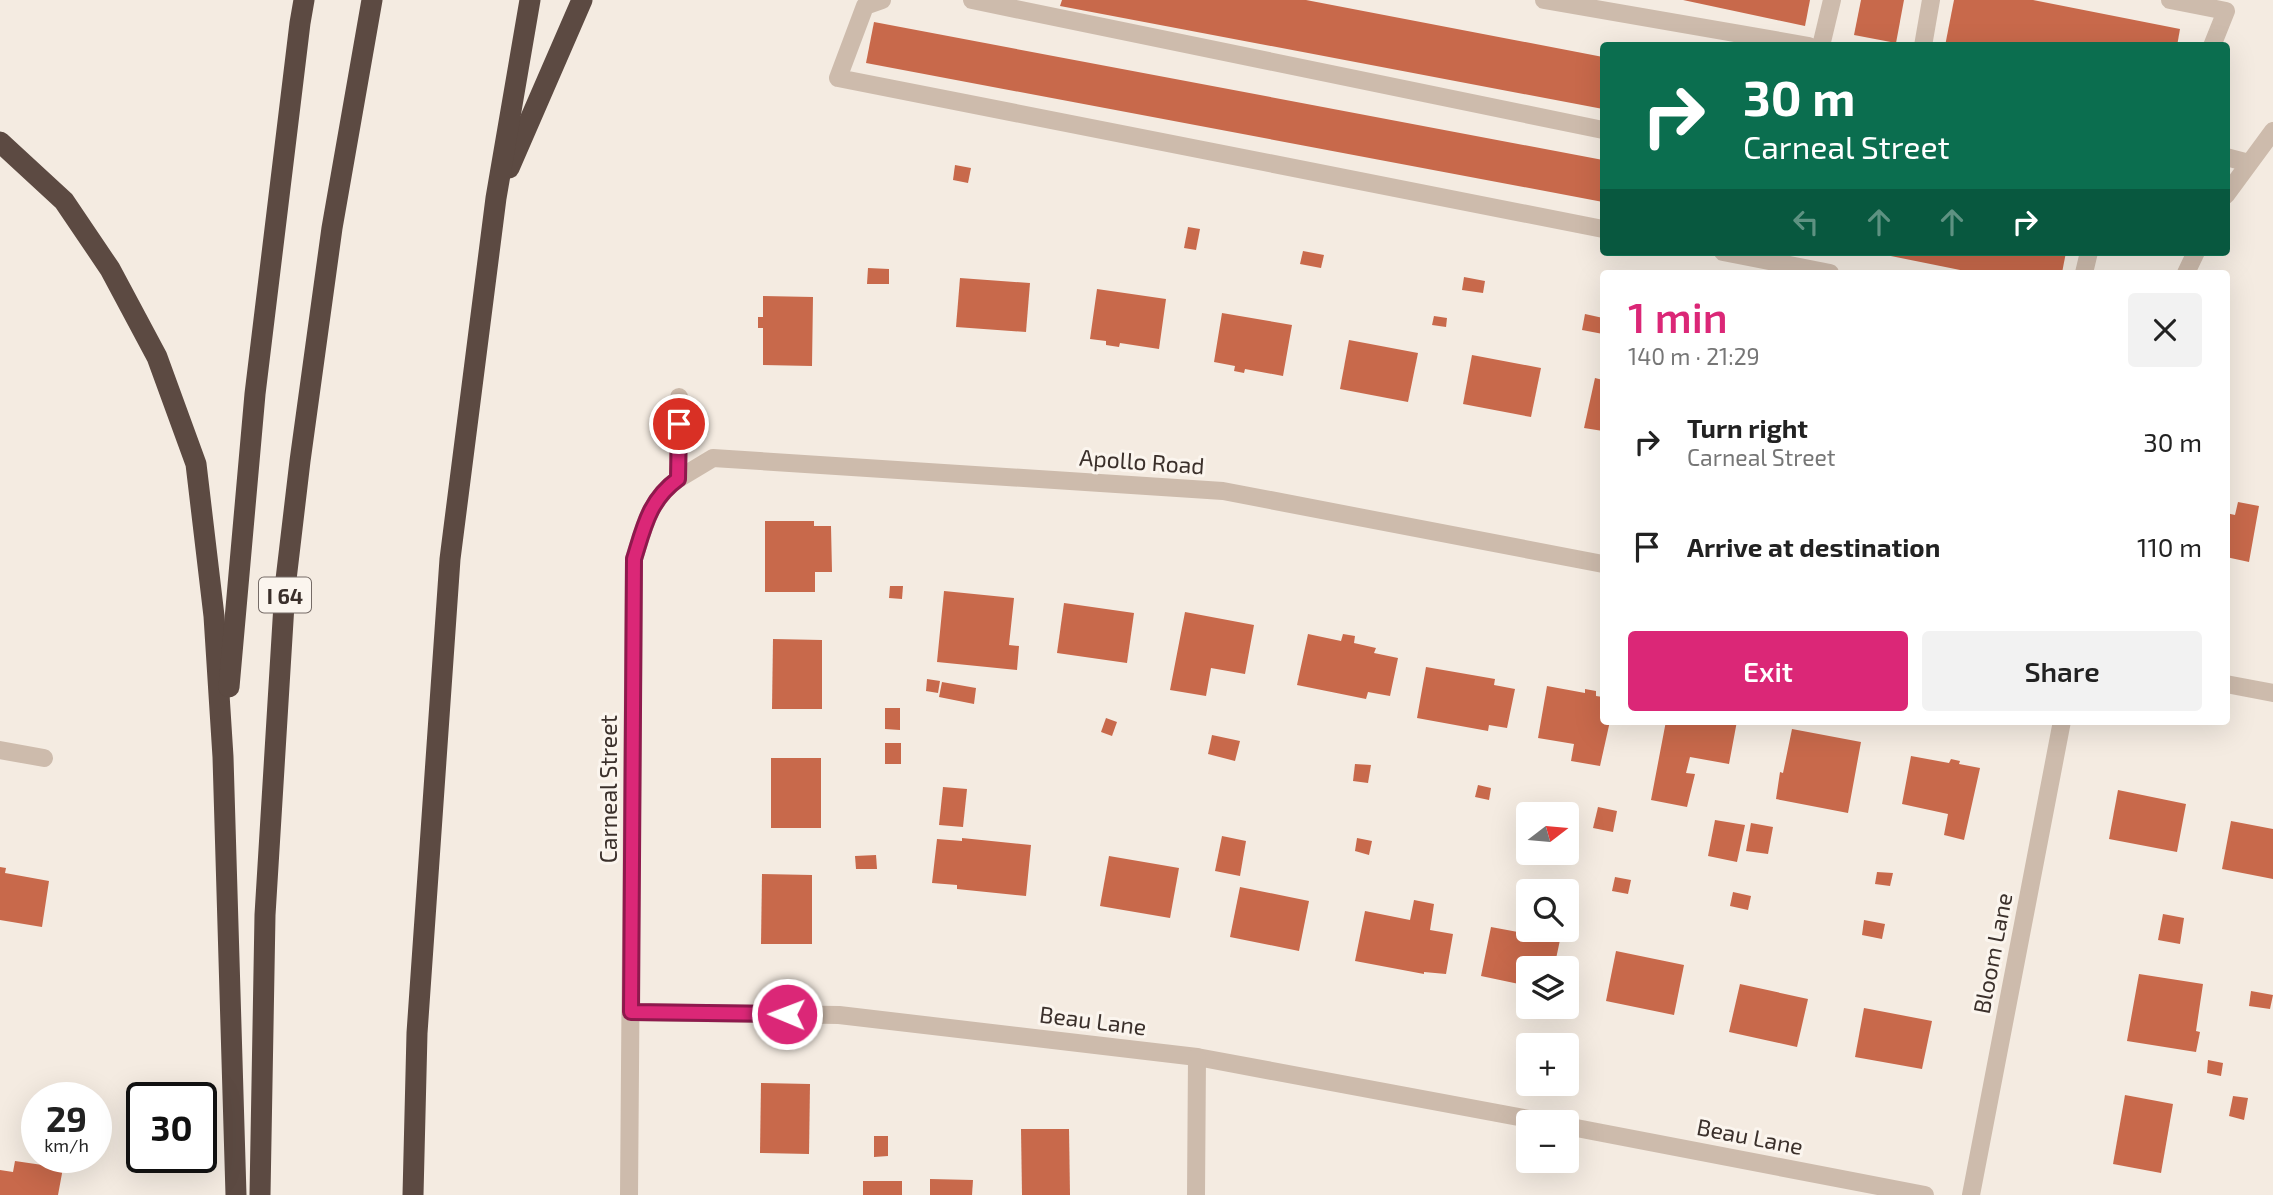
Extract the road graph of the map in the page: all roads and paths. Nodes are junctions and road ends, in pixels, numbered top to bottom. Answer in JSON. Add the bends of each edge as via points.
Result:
{"nodes":[{"id":1,"x":304,"y":0,"type":"edge"},
{"id":2,"x":372,"y":0,"type":"edge"},
{"id":3,"x":530,"y":0,"type":"edge"},
{"id":4,"x":582,"y":0,"type":"edge"},
{"id":5,"x":882,"y":0,"type":"edge"},
{"id":6,"x":972,"y":0,"type":"edge"},
{"id":7,"x":1544,"y":0,"type":"edge"},
{"id":8,"x":1832,"y":0,"type":"edge"},
{"id":9,"x":1931,"y":0,"type":"edge"},
{"id":10,"x":2169,"y":0,"type":"edge"},
{"id":11,"x":1786,"y":42,"type":"edge"},
{"id":12,"x":1822,"y":42,"type":"edge"},
{"id":13,"x":1924,"y":42,"type":"edge"},
{"id":14,"x":2214,"y":42,"type":"edge"},
{"id":15,"x":1600,"y":129,"type":"edge"},
{"id":16,"x":2273,"y":131,"type":"edge"},
{"id":17,"x":0,"y":142,"type":"edge"},
{"id":18,"x":2230,"y":157,"type":"edge"},
{"id":19,"x":2249,"y":163,"type":"junction"},
{"id":20,"x":2230,"y":189,"type":"edge"},
{"id":21,"x":496,"y":198,"type":"junction"},
{"id":22,"x":1600,"y":228,"type":"edge"},
{"id":23,"x":1743,"y":256,"type":"edge"},
{"id":24,"x":1815,"y":270,"type":"edge"},
{"id":25,"x":679,"y":397,"type":"dead end"},
{"id":26,"x":678,"y":479,"type":"junction"},
{"id":27,"x":1600,"y":563,"type":"edge"},
{"id":28,"x":2230,"y":685,"type":"edge"},
{"id":29,"x":2273,"y":693,"type":"edge"},
{"id":30,"x":2061,"y":725,"type":"edge"},
{"id":31,"x":0,"y":750,"type":"edge"},
{"id":32,"x":223,"y":757,"type":"junction"},
{"id":33,"x":44,"y":758,"type":"dead end"},
{"id":34,"x":631,"y":1012,"type":"junction"},
{"id":35,"x":1197,"y":1057,"type":"junction"},
{"id":36,"x":1516,"y":1117,"type":"edge"},
{"id":37,"x":1579,"y":1128,"type":"edge"},
{"id":38,"x":236,"y":1195,"type":"edge"},
{"id":39,"x":260,"y":1195,"type":"edge"},
{"id":40,"x":413,"y":1195,"type":"edge"},
{"id":41,"x":629,"y":1195,"type":"edge"},
{"id":42,"x":1196,"y":1195,"type":"edge"},
{"id":43,"x":1925,"y":1195,"type":"edge"},
{"id":44,"x":1971,"y":1195,"type":"edge"}],
"edges":[{"from":1,"to":32,"type":"highway","via":[[255,394]]},
{"from":2,"to":39,"type":"highway","number":"I 64","via":[[332,228],[285,588],[265,915]]},
{"from":3,"to":21,"type":"highway"},
{"from":4,"to":21,"type":"highway"},
{"from":5,"to":22,"type":"street","via":[[865,6],[838,78]]},
{"from":6,"to":15,"type":"street"},
{"from":7,"to":11,"type":"street"},
{"from":8,"to":12,"type":"street"},
{"from":9,"to":13,"type":"street"},
{"from":10,"to":14,"type":"street","via":[[2226,11]]},
{"from":16,"to":19,"type":"street"},
{"from":17,"to":32,"type":"highway","via":[[64,201],[110,269],[156,356],[196,464],[214,616]]},
{"from":18,"to":19,"type":"street"},
{"from":19,"to":20,"type":"street"},
{"from":21,"to":40,"type":"highway","via":[[450,559],[417,1033]]},
{"from":23,"to":24,"type":"street"},
{"from":25,"to":26,"type":"street"},
{"from":26,"to":27,"type":"street","name":"Apollo Road","via":[[713,458],[1223,491]]},
{"from":26,"to":34,"type":"street","name":"Carneal Street","via":[[648,512],[634,559]]},
{"from":28,"to":29,"type":"street"},
{"from":30,"to":44,"type":"street","name":"Bloom Lane"},
{"from":31,"to":33,"type":"street"},
{"from":32,"to":38,"type":"highway"},
{"from":34,"to":35,"type":"street","name":"Beau Lane","via":[[839,1015]]},
{"from":34,"to":41,"type":"street","name":"Carneal Street"},
{"from":35,"to":36,"type":"street","name":"Beau Lane"},
{"from":35,"to":42,"type":"street"},
{"from":37,"to":43,"type":"street","name":"Beau Lane"}]}
